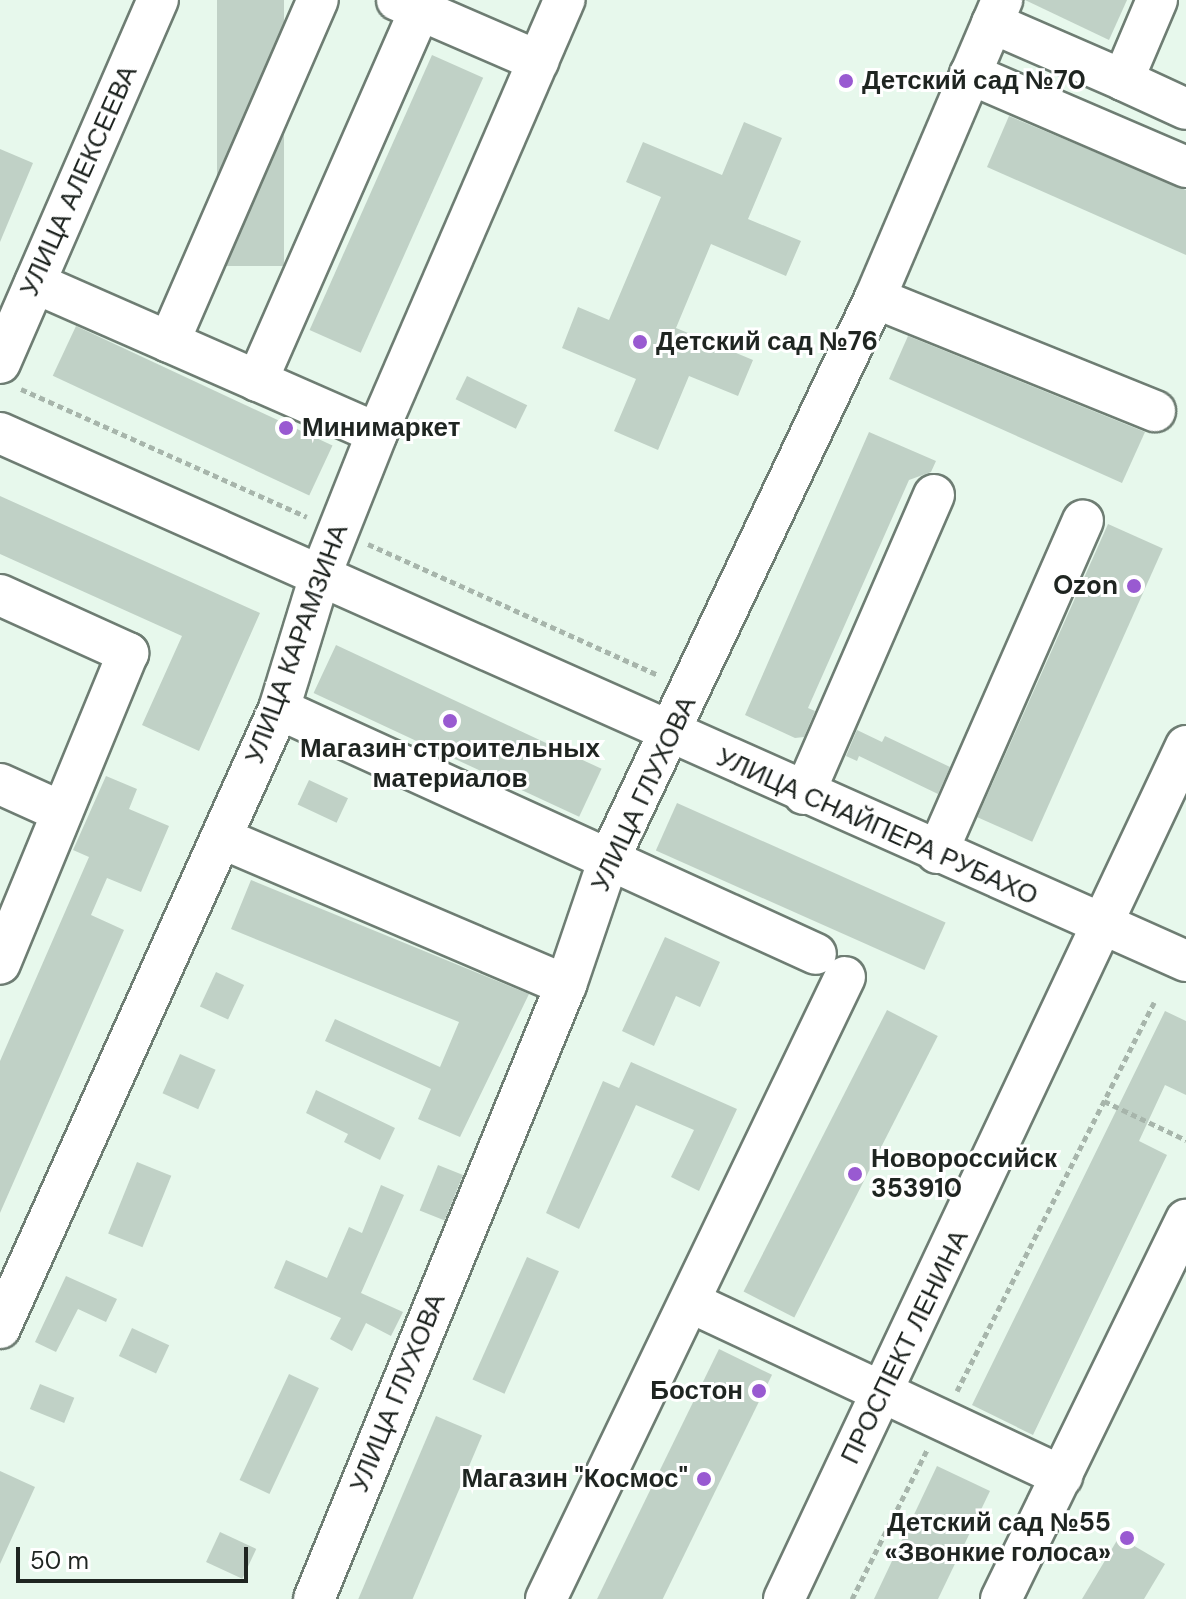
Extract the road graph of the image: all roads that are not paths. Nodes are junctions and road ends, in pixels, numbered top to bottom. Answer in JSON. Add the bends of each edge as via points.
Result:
{"nodes":[{"id":1,"x":158,"y":0,"type":"edge"},
{"id":2,"x":318,"y":0,"type":"edge"},
{"id":3,"x":564,"y":0,"type":"edge"},
{"id":4,"x":1157,"y":0,"type":"edge"},
{"id":5,"x":408,"y":5,"type":"edge"},
{"id":6,"x":997,"y":12,"type":"edge"},
{"id":7,"x":538,"y":61,"type":"junction"},
{"id":8,"x":970,"y":74,"type":"junction"},
{"id":9,"x":1123,"y":80,"type":"junction"},
{"id":10,"x":1186,"y":109,"type":"edge"},
{"id":11,"x":1186,"y":167,"type":"edge"},
{"id":12,"x":35,"y":283,"type":"junction"},
{"id":13,"x":875,"y":298,"type":"junction"},
{"id":14,"x":169,"y":342,"type":"junction"},
{"id":15,"x":0,"y":363,"type":"edge"},
{"id":16,"x":257,"y":381,"type":"junction"},
{"id":17,"x":1155,"y":411,"type":"dead end"},
{"id":18,"x":0,"y":433,"type":"edge"},
{"id":19,"x":377,"y":433,"type":"junction"},
{"id":20,"x":934,"y":495,"type":"dead end"},
{"id":21,"x":1083,"y":521,"type":"dead end"},
{"id":22,"x":319,"y":579,"type":"junction"},
{"id":23,"x":0,"y":595,"type":"edge"},
{"id":24,"x":279,"y":709,"type":"junction"},
{"id":25,"x":666,"y":735,"type":"junction"},
{"id":26,"x":1186,"y":746,"type":"edge"},
{"id":27,"x":0,"y":784,"type":"edge"},
{"id":28,"x":804,"y":794,"type":"junction"},
{"id":29,"x":62,"y":812,"type":"junction"},
{"id":30,"x":221,"y":838,"type":"junction"},
{"id":31,"x":937,"y":853,"type":"junction"},
{"id":32,"x":609,"y":859,"type":"junction"},
{"id":33,"x":10,"y":911,"type":"edge"},
{"id":34,"x":1106,"y":926,"type":"junction"},
{"id":35,"x":1186,"y":961,"type":"edge"},
{"id":36,"x":0,"y":964,"type":"edge"},
{"id":37,"x":566,"y":985,"type":"junction"},
{"id":38,"x":1186,"y":1220,"type":"edge"},
{"id":39,"x":690,"y":1302,"type":"junction"},
{"id":40,"x":2,"y":1320,"type":"edge"},
{"id":41,"x":884,"y":1391,"type":"junction"},
{"id":42,"x":1062,"y":1476,"type":"junction"},
{"id":43,"x":314,"y":1599,"type":"edge"},
{"id":44,"x":546,"y":1599,"type":"edge"},
{"id":45,"x":784,"y":1599,"type":"edge"},
{"id":46,"x":1001,"y":1599,"type":"edge"}],
"edges":[{"from":1,"to":12,"type":"street","name":"УЛИЦА АЛЕКСЕЕВА"},
{"from":2,"to":14,"type":"street"},
{"from":3,"to":7,"type":"street","name":"УЛИЦА КАРАМЗИНА"},
{"from":4,"to":9,"type":"street"},
{"from":5,"to":7,"type":"street"},
{"from":5,"to":16,"type":"street"},
{"from":6,"to":8,"type":"street","name":"УЛИЦА ГЛУХОВА"},
{"from":6,"to":9,"type":"street"},
{"from":7,"to":19,"type":"street","name":"УЛИЦА КАРАМЗИНА"},
{"from":8,"to":11,"type":"street"},
{"from":8,"to":13,"type":"street","name":"УЛИЦА ГЛУХОВА"},
{"from":9,"to":10,"type":"street"},
{"from":12,"to":14,"type":"street"},
{"from":12,"to":15,"type":"street","name":"УЛИЦА АЛЕКСЕЕВА"},
{"from":13,"to":17,"type":"street"},
{"from":13,"to":25,"type":"street","name":"УЛИЦА ГЛУХОВА"},
{"from":14,"to":16,"type":"street"},
{"from":16,"to":19,"type":"street"},
{"from":18,"to":22,"type":"street","name":"УЛИЦА СНАЙПЕРА РУБАХО"},
{"from":19,"to":22,"type":"street","name":"УЛИЦА КАРАМЗИНА"},
{"from":20,"to":28,"type":"street"},
{"from":21,"to":31,"type":"street"},
{"from":22,"to":24,"type":"street","name":"УЛИЦА КАРАМЗИНА"},
{"from":22,"to":25,"type":"street","name":"УЛИЦА СНАЙПЕРА РУБАХО"},
{"from":23,"to":29,"type":"street","via":[[128,653]]},
{"from":24,"to":30,"type":"street","name":"УЛИЦА КАРАМЗИНА"},
{"from":24,"to":32,"type":"street"},
{"from":25,"to":28,"type":"street","name":"УЛИЦА СНАЙПЕРА РУБАХО"},
{"from":25,"to":32,"type":"street","name":"УЛИЦА ГЛУХОВА"},
{"from":26,"to":34,"type":"street","name":"ПРОСПЕКТ ЛЕНИНА"},
{"from":27,"to":29,"type":"street"},
{"from":28,"to":31,"type":"street","name":"УЛИЦА СНАЙПЕРА РУБАХО"},
{"from":29,"to":33,"type":"street"},
{"from":30,"to":37,"type":"street"},
{"from":30,"to":40,"type":"street","name":"УЛИЦА КАРАМЗИНА"},
{"from":31,"to":34,"type":"street","name":"УЛИЦА СНАЙПЕРА РУБАХО"},
{"from":32,"to":37,"type":"street","name":"УЛИЦА ГЛУХОВА"},
{"from":32,"to":39,"type":"street","via":[[831,966]]},
{"from":33,"to":36,"type":"street"},
{"from":34,"to":35,"type":"street","name":"УЛИЦА СНАЙПЕРА РУБАХО"},
{"from":34,"to":41,"type":"street","name":"ПРОСПЕКТ ЛЕНИНА"},
{"from":37,"to":43,"type":"street","name":"УЛИЦА ГЛУХОВА"},
{"from":38,"to":42,"type":"street"},
{"from":39,"to":41,"type":"street"},
{"from":39,"to":44,"type":"street"},
{"from":41,"to":42,"type":"street"},
{"from":41,"to":45,"type":"street","name":"ПРОСПЕКТ ЛЕНИНА"},
{"from":42,"to":46,"type":"street"}]}
